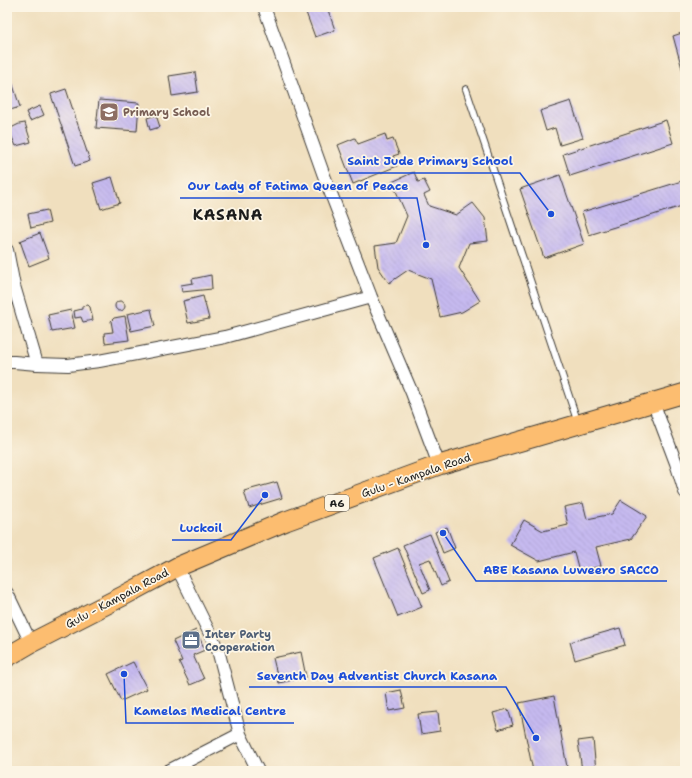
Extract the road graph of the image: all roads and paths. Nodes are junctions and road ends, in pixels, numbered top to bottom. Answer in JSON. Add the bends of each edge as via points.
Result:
{"nodes":[{"id":1,"x":264,"y":7,"type":"edge"},
{"id":2,"x":466,"y":89,"type":"dead end"},
{"id":3,"x":7,"y":250,"type":"edge"},
{"id":4,"x":371,"y":297,"type":"junction"},
{"id":5,"x":7,"y":362,"type":"edge"},
{"id":6,"x":37,"y":364,"type":"junction"},
{"id":7,"x":685,"y":393,"type":"edge"},
{"id":8,"x":653,"y":402,"type":"junction"},
{"id":9,"x":578,"y":424,"type":"junction"},
{"id":10,"x":439,"y":465,"type":"junction"},
{"id":11,"x":685,"y":492,"type":"edge"},
{"id":12,"x":177,"y":567,"type":"junction"},
{"id":13,"x":7,"y":593,"type":"edge"},
{"id":14,"x":31,"y":643,"type":"junction"},
{"id":15,"x":7,"y":657,"type":"edge"},
{"id":16,"x":240,"y":734,"type":"junction"},
{"id":17,"x":168,"y":771,"type":"edge"},
{"id":18,"x":258,"y":771,"type":"edge"}],
"edges":[{"from":1,"to":4,"type":"street","via":[[323,173]]},
{"from":2,"to":9,"type":"lane"},
{"from":3,"to":6,"type":"street","via":[[14,286]]},
{"from":4,"to":6,"type":"street","via":[[225,337],[99,361],[68,365]]},
{"from":4,"to":10,"type":"street"},
{"from":5,"to":6,"type":"street"},
{"from":7,"to":8,"type":"main road","name":"Gulu - Kampala Road","number":"A6"},
{"from":8,"to":9,"type":"main road","name":"Gulu - Kampala Road","number":"A6"},
{"from":8,"to":11,"type":"street"},
{"from":9,"to":10,"type":"main road","name":"Gulu - Kampala Road","number":"A6"},
{"from":10,"to":12,"type":"main road","name":"Gulu - Kampala Road","number":"A6","via":[[286,521]]},
{"from":12,"to":14,"type":"main road","name":"Gulu - Kampala Road","number":"A6"},
{"from":12,"to":16,"type":"street","via":[[218,650]]},
{"from":13,"to":14,"type":"street"},
{"from":14,"to":15,"type":"main road","name":"Gulu - Kampala Road","number":"A6"},
{"from":16,"to":17,"type":"street"},
{"from":16,"to":18,"type":"street"}]}
